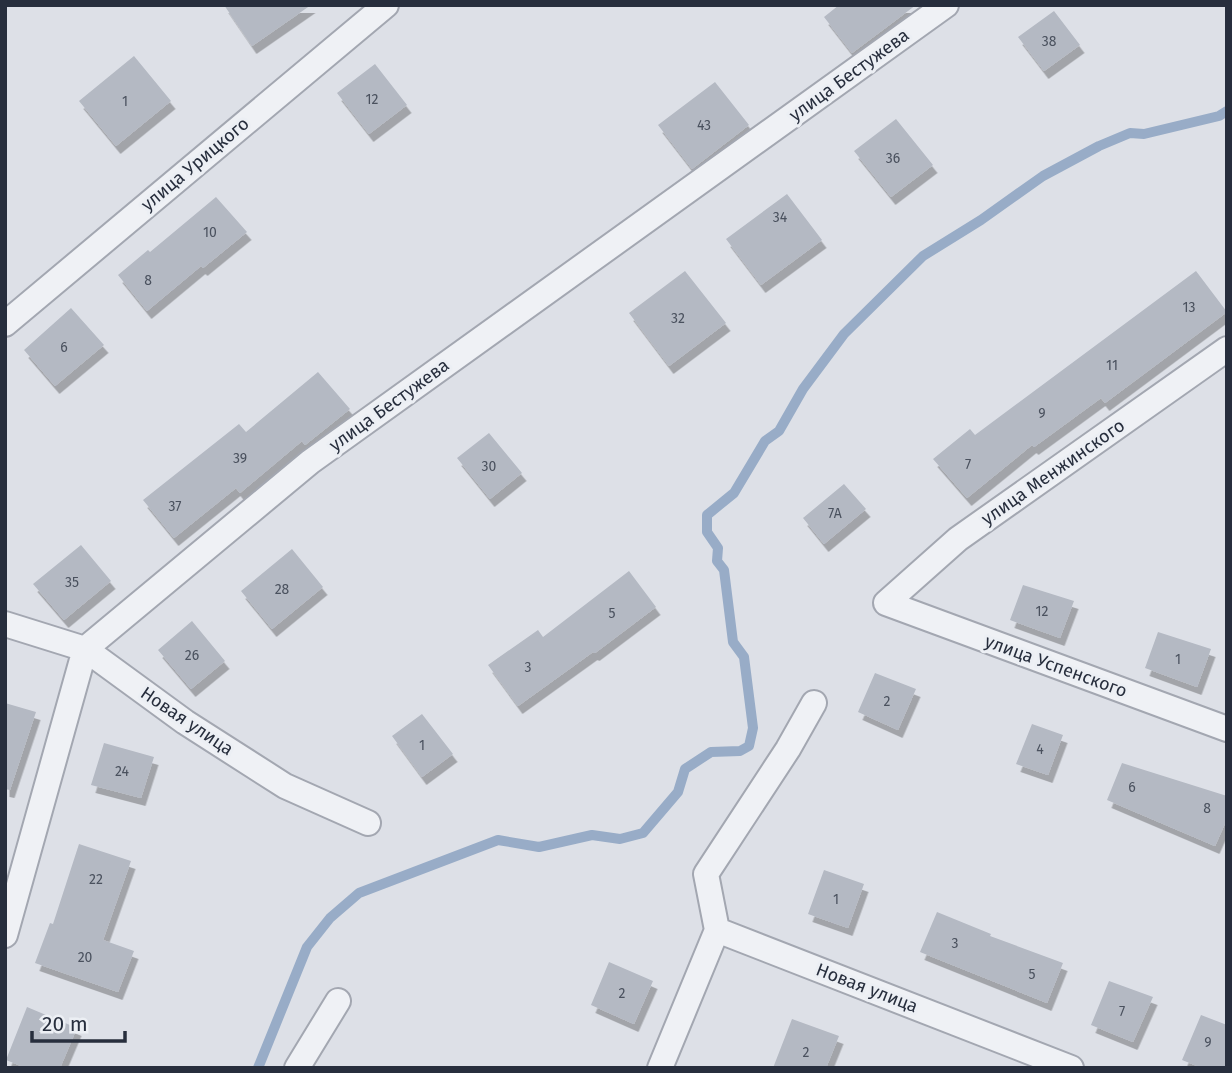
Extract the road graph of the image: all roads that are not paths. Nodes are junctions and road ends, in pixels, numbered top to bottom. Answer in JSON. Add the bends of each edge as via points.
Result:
{"nodes":[{"id":1,"x":386,"y":5,"type":"edge"},
{"id":2,"x":946,"y":5,"type":"edge"},
{"id":3,"x":5,"y":324,"type":"edge"},
{"id":4,"x":1227,"y":349,"type":"edge"},
{"id":5,"x":886,"y":603,"type":"joint"},
{"id":6,"x":5,"y":624,"type":"edge"},
{"id":7,"x":85,"y":649,"type":"junction"},
{"id":8,"x":814,"y":703,"type":"dead end"},
{"id":9,"x":1227,"y":729,"type":"edge"},
{"id":10,"x":368,"y":823,"type":"dead end"},
{"id":11,"x":716,"y":930,"type":"junction"},
{"id":12,"x":5,"y":935,"type":"edge"},
{"id":13,"x":338,"y":1000,"type":"dead end"},
{"id":14,"x":297,"y":1068,"type":"edge"},
{"id":15,"x":660,"y":1068,"type":"edge"},
{"id":16,"x":1071,"y":1068,"type":"edge"}],
"edges":[{"from":1,"to":3,"type":"street","name":"улица Урицкого"},
{"from":2,"to":7,"type":"street","name":"улица Бестужева","via":[[310,462]]},
{"from":4,"to":5,"type":"street","name":"улица Менжинского","via":[[958,539]]},
{"from":5,"to":9,"type":"street","name":"улица Успенского"},
{"from":6,"to":7,"type":"street","name":"Новая улица"},
{"from":7,"to":10,"type":"street","name":"Новая улица","via":[[185,722],[285,786]]},
{"from":7,"to":12,"type":"street"},
{"from":8,"to":11,"type":"street","via":[[706,874]]},
{"from":11,"to":15,"type":"street"},
{"from":11,"to":16,"type":"street","name":"Новая улица"},
{"from":13,"to":14,"type":"street"}]}
